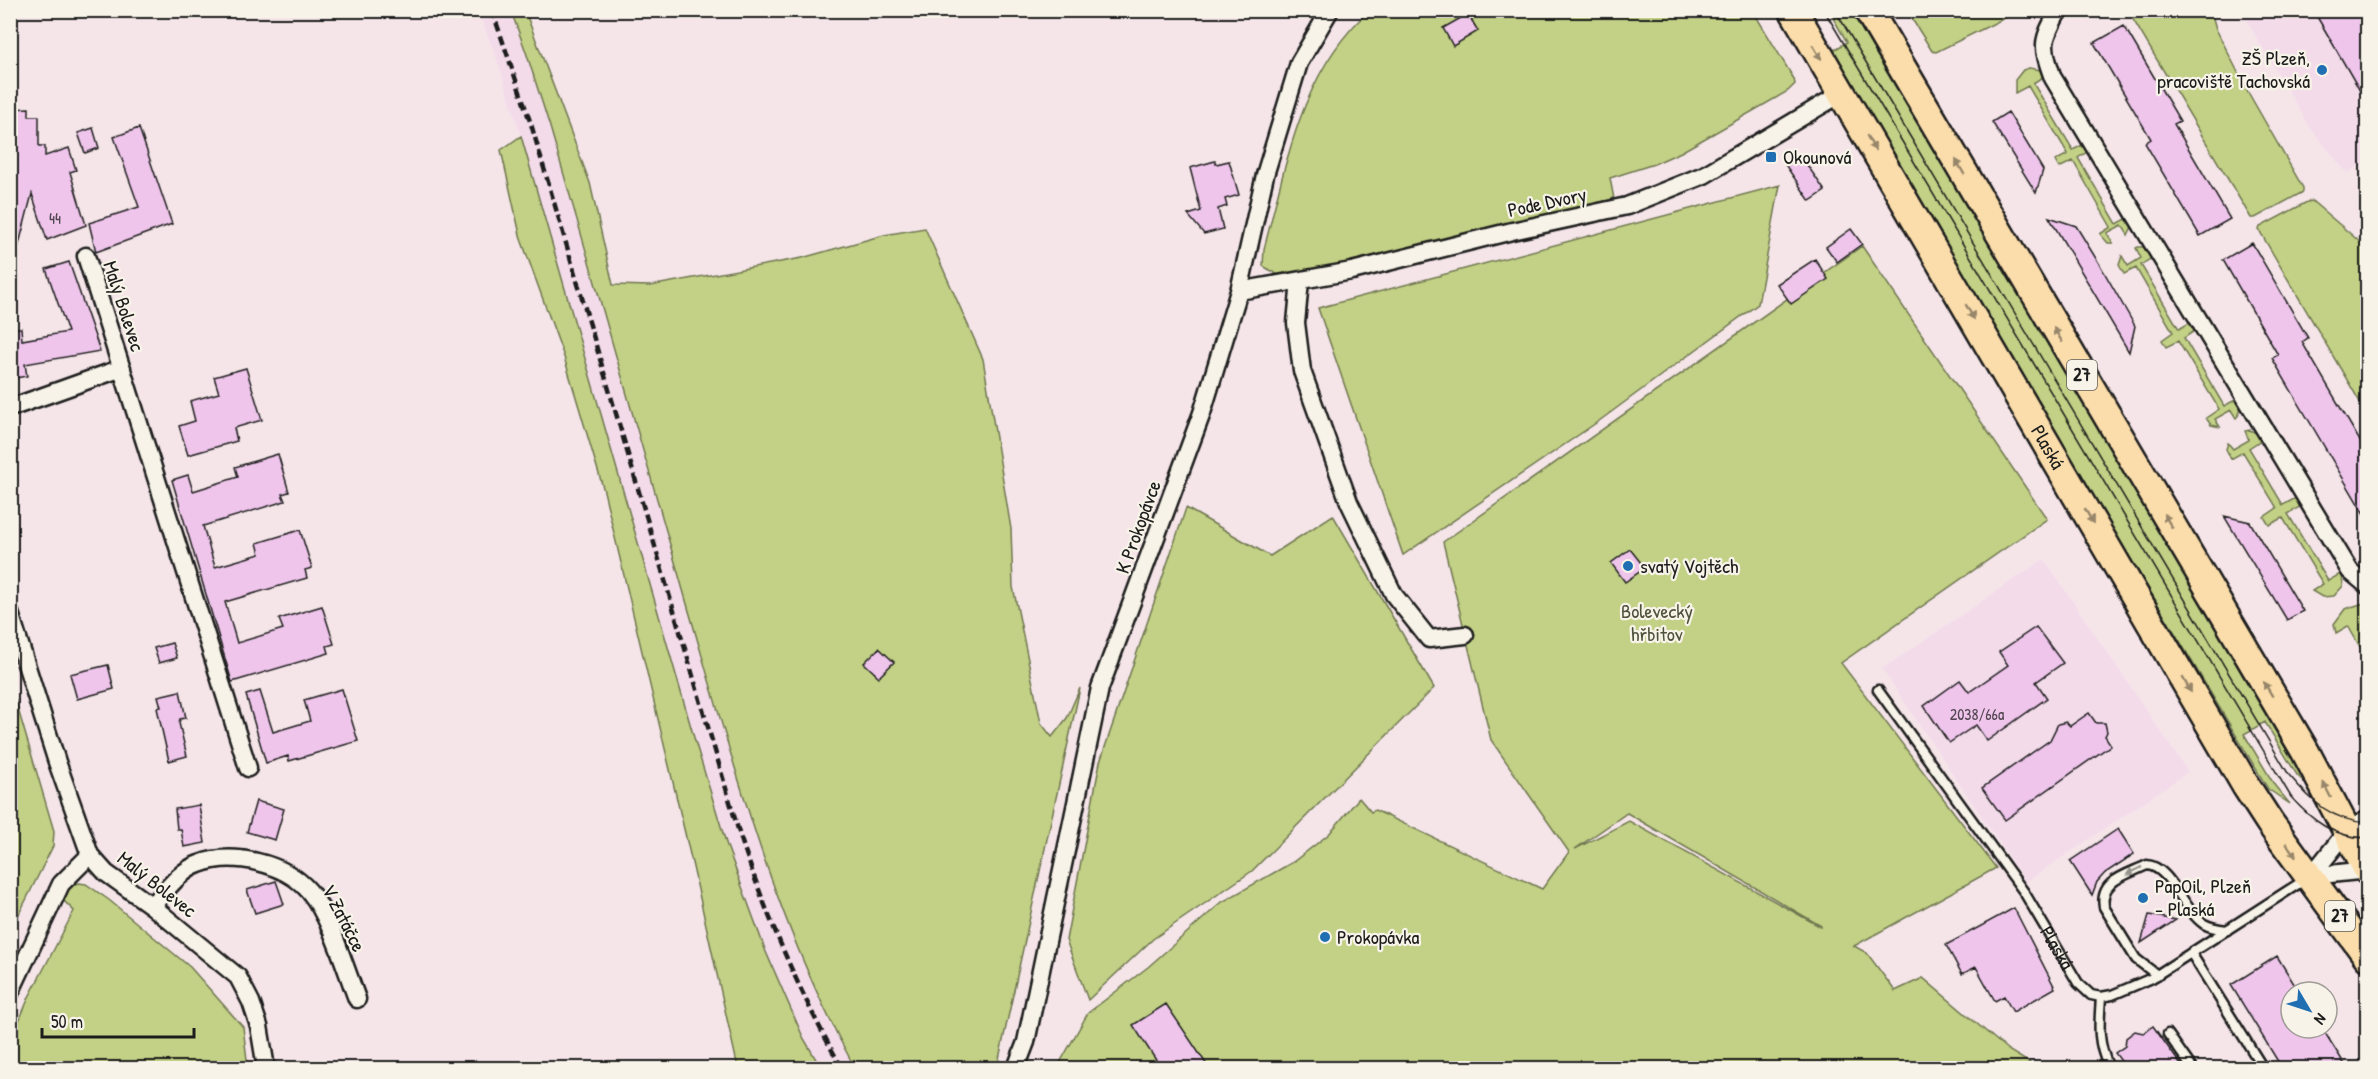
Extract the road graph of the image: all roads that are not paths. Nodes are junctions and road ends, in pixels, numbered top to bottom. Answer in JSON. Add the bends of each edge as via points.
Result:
{"nodes":[{"id":1,"x":1330,"y":10,"type":"edge"},
{"id":2,"x":1793,"y":10,"type":"edge"},
{"id":3,"x":1868,"y":10,"type":"edge"},
{"id":4,"x":2059,"y":10,"type":"edge"},
{"id":5,"x":1842,"y":93,"type":"junction"},
{"id":6,"x":86,"y":256,"type":"dead end"},
{"id":7,"x":1300,"y":281,"type":"junction"},
{"id":8,"x":1239,"y":291,"type":"junction"},
{"id":9,"x":122,"y":368,"type":"junction"},
{"id":10,"x":10,"y":408,"type":"edge"},
{"id":11,"x":2367,"y":586,"type":"edge"},
{"id":12,"x":11,"y":616,"type":"edge"},
{"id":13,"x":1465,"y":634,"type":"dead end"},
{"id":14,"x":1878,"y":690,"type":"dead end"},
{"id":15,"x":248,"y":768,"type":"dead end"},
{"id":16,"x":2357,"y":825,"type":"edge"},
{"id":17,"x":90,"y":855,"type":"junction"},
{"id":18,"x":2367,"y":870,"type":"edge"},
{"id":19,"x":2311,"y":876,"type":"junction"},
{"id":20,"x":152,"y":906,"type":"junction"},
{"id":21,"x":2227,"y":930,"type":"junction"},
{"id":22,"x":2191,"y":953,"type":"junction"},
{"id":23,"x":2367,"y":957,"type":"edge"},
{"id":24,"x":2157,"y":975,"type":"junction"},
{"id":25,"x":10,"y":993,"type":"edge"},
{"id":26,"x":2101,"y":997,"type":"junction"},
{"id":27,"x":357,"y":999,"type":"dead end"},
{"id":28,"x":2168,"y":1034,"type":"dead end"},
{"id":29,"x":266,"y":1068,"type":"edge"},
{"id":30,"x":1016,"y":1068,"type":"edge"},
{"id":31,"x":2109,"y":1068,"type":"edge"},
{"id":32,"x":2192,"y":1068,"type":"edge"},
{"id":33,"x":2263,"y":1068,"type":"edge"}],
"edges":[{"from":1,"to":8,"type":"street","name":"K Prokopávce","via":[[1299,63],[1266,175]]},
{"from":2,"to":5,"type":"main road","name":"Plaská","number":"27","one_way":true},
{"from":16,"to":3,"type":"main road","number":"27","one_way":true,"via":[[2310,759]]},
{"from":4,"to":11,"type":"street","via":[[2045,35],[2045,57],[2053,78],[2350,571]]},
{"from":5,"to":7,"type":"street","name":"Pode Dvory","via":[[1704,175],[1627,206]]},
{"from":5,"to":19,"type":"main road","name":"Plaská","number":"27","one_way":true,"via":[[2246,786]]},
{"from":6,"to":9,"type":"street","name":"Malý Bolevec"},
{"from":7,"to":8,"type":"street","name":"Pode Dvory"},
{"from":7,"to":13,"type":"street","via":[[1296,323],[1302,370],[1349,502],[1394,596],[1429,639]]},
{"from":8,"to":30,"type":"street","name":"K Prokopávce","via":[[1202,412],[1100,688],[1026,1042]]},
{"from":9,"to":10,"type":"street","name":"Malý Bolevec"},
{"from":9,"to":15,"type":"street","name":"Malý Bolevec"},
{"from":12,"to":17,"type":"street","name":"Malý Bolevec"},
{"from":14,"to":26,"type":"lane","name":"Plaská","via":[[2024,892],[2078,983],[2091,995]]},
{"from":16,"to":18,"type":"main road","number":"27"},
{"from":16,"to":19,"type":"street"},
{"from":17,"to":20,"type":"street","name":"Malý Bolevec","via":[[106,873]]},
{"from":17,"to":25,"type":"street","via":[[61,884]]},
{"from":18,"to":19,"type":"street"},
{"from":19,"to":21,"type":"lane"},
{"from":19,"to":23,"type":"main road","name":"Plaská","number":"27"},
{"from":20,"to":27,"type":"street","name":"V Zatáčce","via":[[179,877],[198,864],[227,859],[272,867],[298,880],[310,892],[325,918]]},
{"from":20,"to":29,"type":"street","name":"Malý Bolevec","via":[[238,977],[259,1026]]},
{"from":21,"to":22,"type":"lane"},
{"from":21,"to":24,"type":"lane","one_way":true,"via":[[2200,920],[2154,865],[2109,884],[2102,898],[2104,907],[2136,959]]},
{"from":22,"to":24,"type":"lane"},
{"from":22,"to":33,"type":"lane"},
{"from":24,"to":26,"type":"lane"},
{"from":26,"to":31,"type":"lane","via":[[2100,1047]]},
{"from":28,"to":32,"type":"lane"}]}
